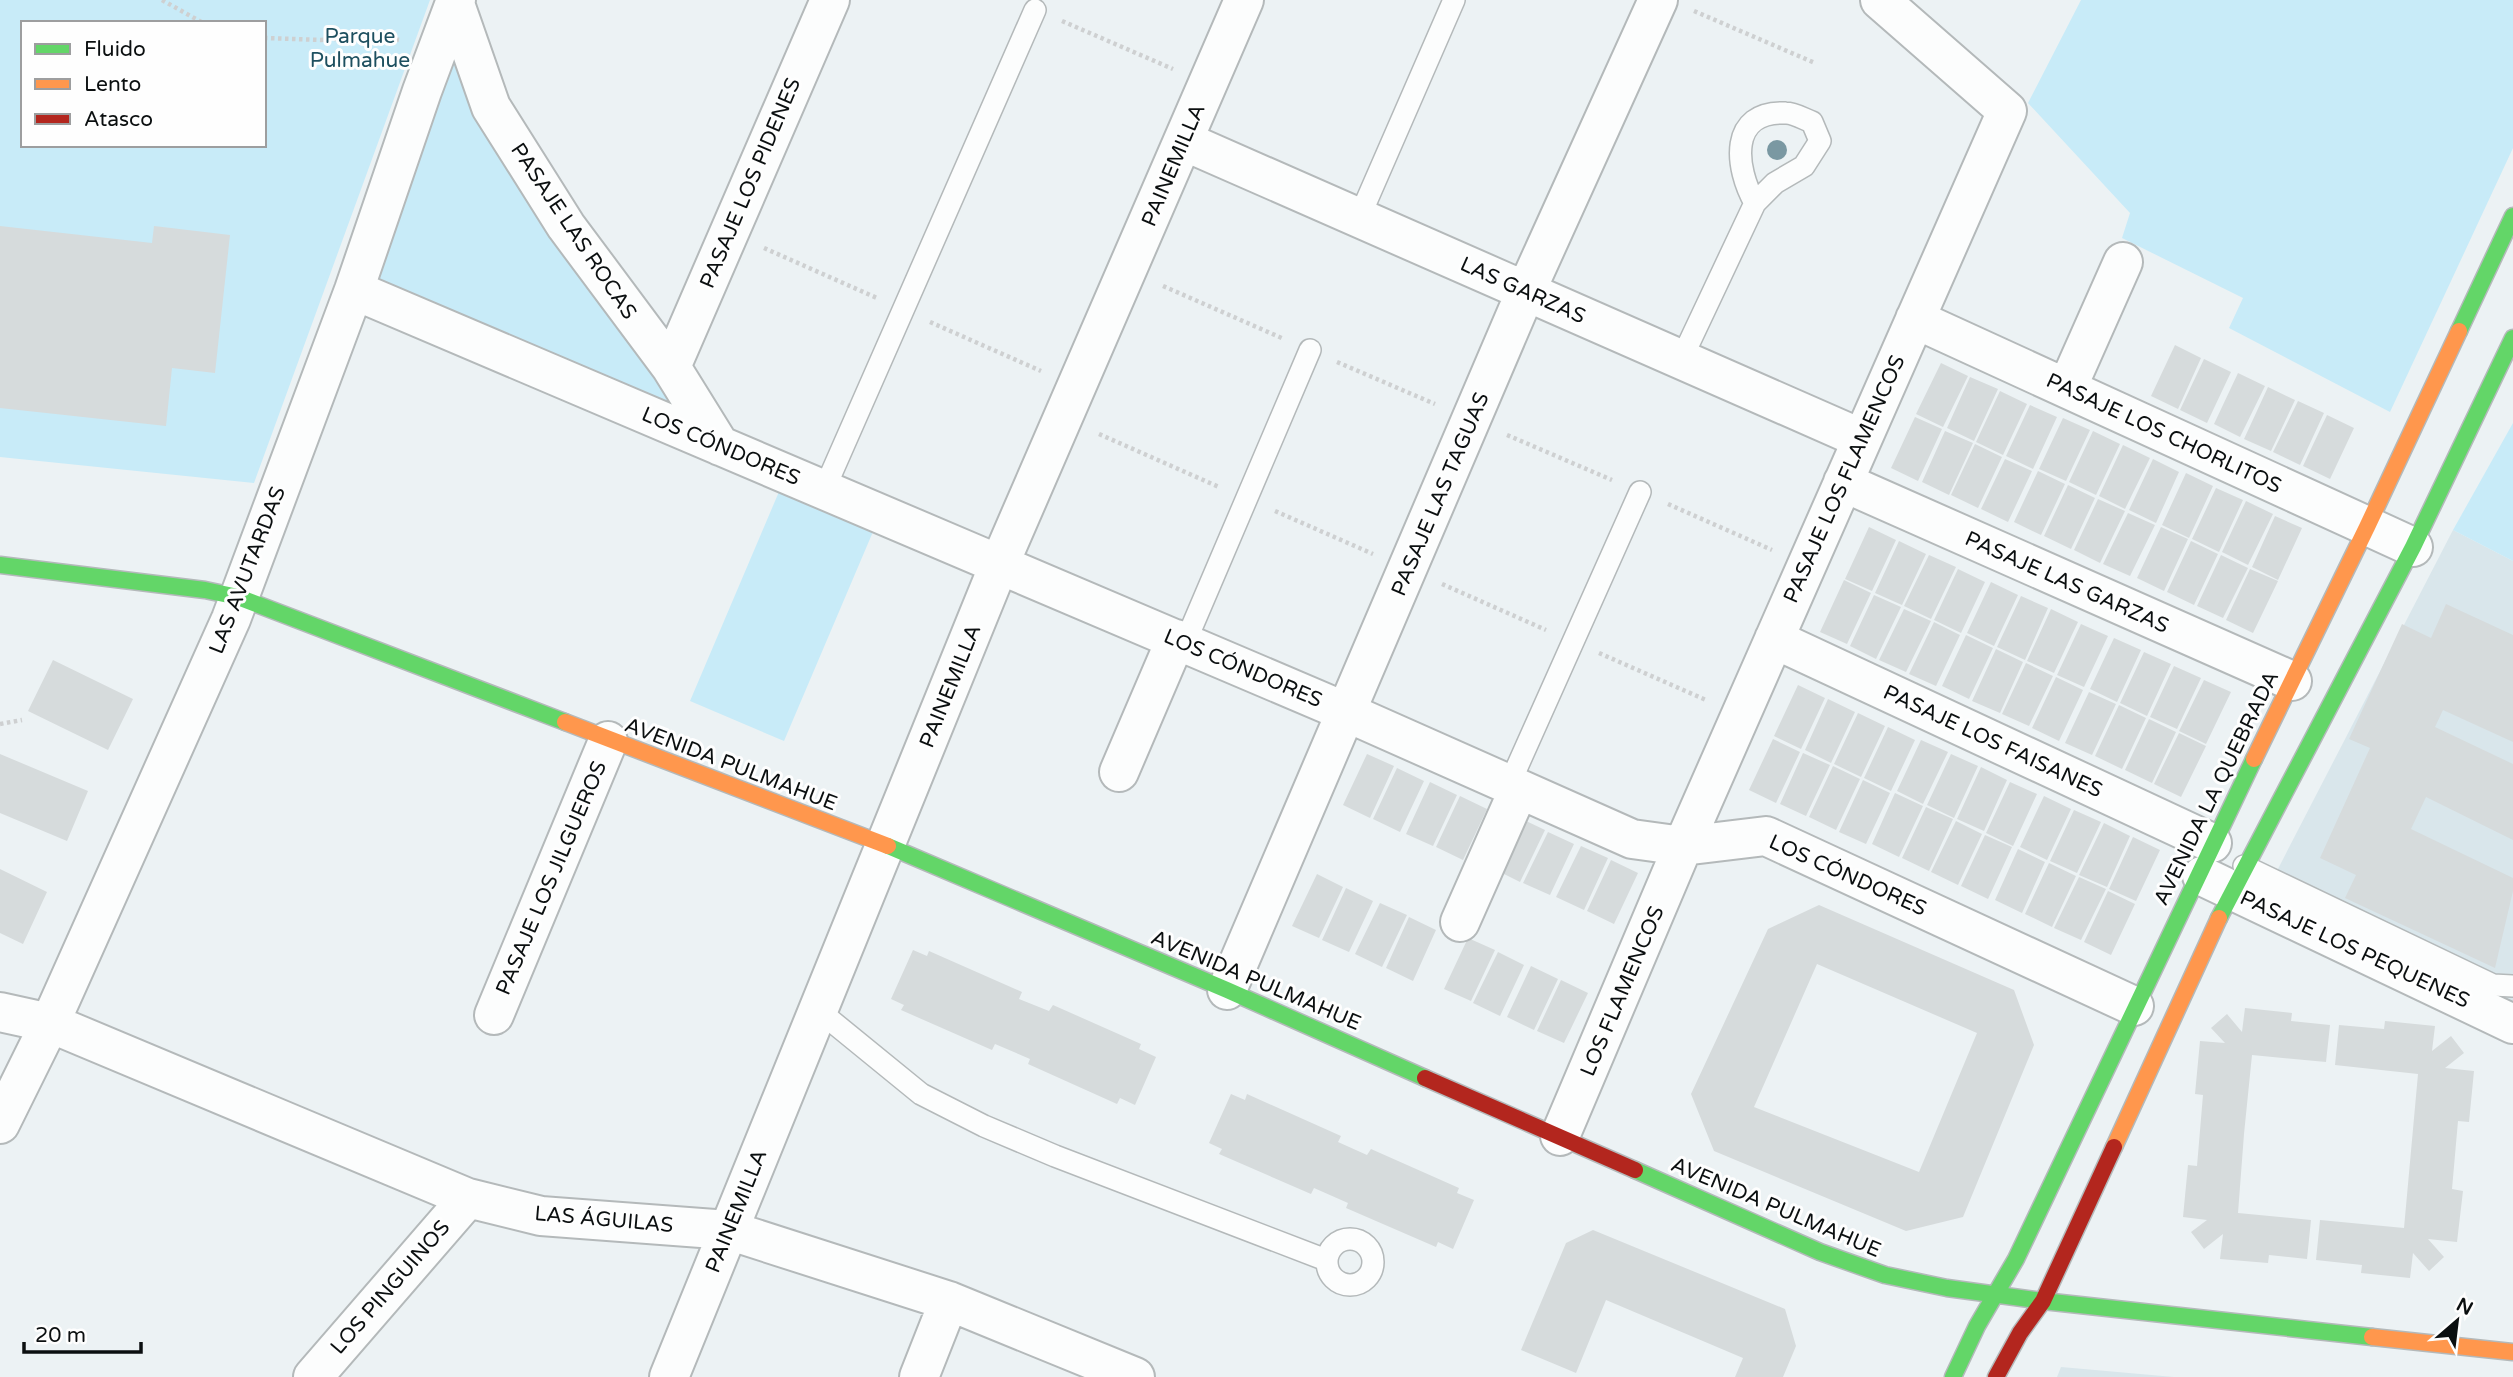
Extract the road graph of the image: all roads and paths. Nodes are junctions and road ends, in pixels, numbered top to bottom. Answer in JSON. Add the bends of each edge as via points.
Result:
{"nodes":[{"id":1,"x":162,"y":0,"type":"edge"},
{"id":2,"x":830,"y":0,"type":"edge"},
{"id":3,"x":1244,"y":0,"type":"edge"},
{"id":4,"x":1454,"y":0,"type":"edge"},
{"id":5,"x":1880,"y":0,"type":"edge"},
{"id":6,"x":456,"y":2,"type":"edge"},
{"id":7,"x":1675,"y":5,"type":"edge"},
{"id":8,"x":1035,"y":10,"type":"joint"},
{"id":9,"x":199,"y":21,"type":"edge"},
{"id":10,"x":266,"y":38,"type":"edge"},
{"id":11,"x":406,"y":42,"type":"dead end"},
{"id":12,"x":1815,"y":63,"type":"dead end"},
{"id":13,"x":1208,"y":84,"type":"junction"},
{"id":14,"x":1184,"y":141,"type":"junction"},
{"id":15,"x":1755,"y":203,"type":"junction"},
{"id":16,"x":2513,"y":216,"type":"edge"},
{"id":17,"x":1359,"y":218,"type":"junction"},
{"id":18,"x":2123,"y":262,"type":"dead end"},
{"id":19,"x":354,"y":290,"type":"junction"},
{"id":20,"x":1526,"y":291,"type":"junction"},
{"id":21,"x":1915,"y":319,"type":"junction"},
{"id":22,"x":2513,"y":338,"type":"edge"},
{"id":23,"x":1310,"y":350,"type":"dead end"},
{"id":24,"x":1681,"y":360,"type":"junction"},
{"id":25,"x":671,"y":367,"type":"junction"},
{"id":26,"x":2067,"y":388,"type":"junction"},
{"id":27,"x":1862,"y":439,"type":"junction"},
{"id":28,"x":720,"y":446,"type":"junction"},
{"id":29,"x":1843,"y":482,"type":"junction"},
{"id":30,"x":824,"y":490,"type":"junction"},
{"id":31,"x":1640,"y":492,"type":"dead end"},
{"id":32,"x":2367,"y":527,"type":"junction"},
{"id":33,"x":2413,"y":547,"type":"junction"},
{"id":34,"x":0,"y":565,"type":"edge"},
{"id":35,"x":999,"y":565,"type":"junction"},
{"id":36,"x":238,"y":597,"type":"junction"},
{"id":37,"x":1774,"y":639,"type":"junction"},
{"id":38,"x":1180,"y":641,"type":"junction"},
{"id":39,"x":2292,"y":681,"type":"junction"},
{"id":40,"x":1346,"y":712,"type":"junction"},
{"id":41,"x":22,"y":720,"type":"dead end"},
{"id":42,"x":0,"y":724,"type":"edge"},
{"id":43,"x":608,"y":741,"type":"junction"},
{"id":44,"x":1119,"y":772,"type":"dead end"},
{"id":45,"x":1514,"y":787,"type":"junction"},
{"id":46,"x":885,"y":845,"type":"junction"},
{"id":47,"x":1683,"y":846,"type":"junction"},
{"id":48,"x":2204,"y":858,"type":"junction"},
{"id":49,"x":2238,"y":879,"type":"junction"},
{"id":50,"x":1460,"y":922,"type":"dead end"},
{"id":51,"x":2513,"y":986,"type":"edge"},
{"id":52,"x":1227,"y":990,"type":"junction"},
{"id":53,"x":2134,"y":1006,"type":"junction"},
{"id":54,"x":818,"y":1010,"type":"junction"},
{"id":55,"x":0,"y":1012,"type":"edge"},
{"id":56,"x":494,"y":1015,"type":"dead end"},
{"id":57,"x":50,"y":1023,"type":"junction"},
{"id":58,"x":2513,"y":1024,"type":"edge"},
{"id":59,"x":0,"y":1124,"type":"edge"},
{"id":60,"x":1560,"y":1136,"type":"junction"},
{"id":61,"x":468,"y":1198,"type":"junction"},
{"id":62,"x":728,"y":1230,"type":"junction"},
{"id":63,"x":1326,"y":1259,"type":"dead end"},
{"id":64,"x":1995,"y":1295,"type":"junction"},
{"id":65,"x":949,"y":1301,"type":"junction"},
{"id":66,"x":2043,"y":1301,"type":"junction"},
{"id":67,"x":685,"y":1338,"type":"junction"},
{"id":68,"x":2513,"y":1352,"type":"edge"},
{"id":69,"x":313,"y":1377,"type":"edge"},
{"id":70,"x":647,"y":1377,"type":"edge"},
{"id":71,"x":669,"y":1377,"type":"edge"},
{"id":72,"x":919,"y":1377,"type":"edge"},
{"id":73,"x":1135,"y":1377,"type":"edge"},
{"id":74,"x":1953,"y":1377,"type":"edge"},
{"id":75,"x":1996,"y":1377,"type":"edge"}],
"edges":[{"from":1,"to":9,"type":"path"},
{"from":2,"to":25,"type":"street","name":"PASAJE LOS PIDENES"},
{"from":3,"to":13,"type":"street","name":"PAINEMILLA"},
{"from":4,"to":17,"type":"lane"},
{"from":5,"to":21,"type":"street","name":"PASAJE LOS FLAMENCOS","via":[[2007,111]]},
{"from":6,"to":19,"type":"street","name":"LAS AVUTARDAS"},
{"from":6,"to":25,"type":"street","name":"PASAJE LAS ROCAS","via":[[491,107],[566,226]]},
{"from":7,"to":12,"type":"path"},
{"from":7,"to":20,"type":"street","name":"PASAJE LAS TAGUAS"},
{"from":8,"to":13,"type":"path"},
{"from":8,"to":30,"type":"lane"},
{"from":10,"to":11,"type":"path","via":[[380,36]]},
{"from":13,"to":14,"type":"street","name":"PAINEMILLA"},
{"from":14,"to":17,"type":"street","name":"LAS GARZAS"},
{"from":14,"to":35,"type":"street","name":"PAINEMILLA"},
{"from":15,"to":15,"type":"lane","via":[[1775,183],[1804,166],[1820,141],[1812,122],[1787,113],[1760,116],[1744,132],[1739,157],[1745,185]]},
{"from":15,"to":24,"type":"lane"},
{"from":16,"to":32,"type":"street","name":"AVENIDA LA QUEBRADA"},
{"from":17,"to":20,"type":"street","name":"LAS GARZAS"},
{"from":18,"to":26,"type":"street"},
{"from":19,"to":28,"type":"street","name":"LOS CÓNDORES"},
{"from":19,"to":36,"type":"street","name":"LAS AVUTARDAS"},
{"from":20,"to":24,"type":"street","name":"LAS GARZAS"},
{"from":20,"to":40,"type":"street","name":"PASAJE LAS TAGUAS"},
{"from":21,"to":26,"type":"street","name":"PASAJE LOS CHORLITOS"},
{"from":21,"to":27,"type":"street","name":"PASAJE LOS FLAMENCOS"},
{"from":22,"to":33,"type":"street"},
{"from":23,"to":38,"type":"lane"},
{"from":24,"to":27,"type":"street","name":"LAS GARZAS"},
{"from":25,"to":28,"type":"street","name":"PASAJE LAS ROCAS"},
{"from":26,"to":32,"type":"street","name":"PASAJE LOS CHORLITOS"},
{"from":27,"to":29,"type":"street","name":"PASAJE LOS FLAMENCOS"},
{"from":28,"to":30,"type":"street","name":"LOS CÓNDORES"},
{"from":29,"to":37,"type":"street","name":"PASAJE LOS FLAMENCOS"},
{"from":29,"to":39,"type":"street","name":"PASAJE LAS GARZAS"},
{"from":30,"to":35,"type":"street","name":"LOS CÓNDORES"},
{"from":31,"to":45,"type":"lane"},
{"from":32,"to":33,"type":"street","name":"PASAJE LOS CHORLITOS"},
{"from":32,"to":39,"type":"street","name":"AVENIDA LA QUEBRADA"},
{"from":33,"to":49,"type":"street"},
{"from":34,"to":36,"type":"street","name":"AVENIDA PULMAHUE"},
{"from":35,"to":38,"type":"street","name":"LOS CÓNDORES"},
{"from":35,"to":46,"type":"street","name":"PAINEMILLA"},
{"from":36,"to":43,"type":"street","name":"AVENIDA PULMAHUE"},
{"from":36,"to":57,"type":"street","name":"LAS AVUTARDAS"},
{"from":37,"to":47,"type":"street","name":"PASAJE LOS FLAMENCOS"},
{"from":37,"to":48,"type":"street","name":"PASAJE LOS FAISANES"},
{"from":38,"to":40,"type":"street","name":"LOS CÓNDORES"},
{"from":38,"to":44,"type":"street"},
{"from":39,"to":48,"type":"street","name":"AVENIDA LA QUEBRADA"},
{"from":40,"to":45,"type":"street","name":"LOS CÓNDORES"},
{"from":40,"to":52,"type":"street","name":"PASAJE LAS TAGUAS"},
{"from":41,"to":42,"type":"path"},
{"from":43,"to":46,"type":"street","name":"AVENIDA PULMAHUE"},
{"from":43,"to":56,"type":"street","name":"PASAJE LOS JILGUEROS"},
{"from":45,"to":47,"type":"street","name":"LOS CÓNDORES","via":[[1632,839]]},
{"from":45,"to":50,"type":"street"},
{"from":46,"to":52,"type":"street","name":"AVENIDA PULMAHUE"},
{"from":46,"to":54,"type":"street","name":"PAINEMILLA"},
{"from":47,"to":53,"type":"street","name":"LOS CÓNDORES","via":[[1766,836]]},
{"from":47,"to":60,"type":"street","name":"LOS FLAMENCOS"},
{"from":48,"to":49,"type":"street","name":"PASAJE LOS PEQUENES"},
{"from":48,"to":53,"type":"street","name":"AVENIDA LA QUEBRADA"},
{"from":49,"to":51,"type":"lane","via":[[2493,985]]},
{"from":49,"to":58,"type":"street","name":"PASAJE LOS PEQUENES"},
{"from":49,"to":66,"type":"street"},
{"from":52,"to":60,"type":"street","name":"AVENIDA PULMAHUE"},
{"from":53,"to":64,"type":"street","name":"AVENIDA LA QUEBRADA","via":[[2017,1259]]},
{"from":54,"to":62,"type":"street","name":"PAINEMILLA"},
{"from":54,"to":63,"type":"lane","via":[[921,1094],[984,1126]]},
{"from":55,"to":57,"type":"street","name":"LAS ÁGUILAS"},
{"from":57,"to":59,"type":"street","name":"LAS AVUTARDAS"},
{"from":57,"to":61,"type":"street","name":"LAS ÁGUILAS"},
{"from":60,"to":64,"type":"street","name":"AVENIDA PULMAHUE","via":[[1820,1252],[1885,1275]]},
{"from":61,"to":62,"type":"street","name":"LAS ÁGUILAS","via":[[541,1216]]},
{"from":61,"to":69,"type":"street","name":"LOS PINGUINOS"},
{"from":62,"to":65,"type":"street","name":"LAS ÁGUILAS"},
{"from":62,"to":67,"type":"street","name":"PAINEMILLA"},
{"from":64,"to":66,"type":"street","name":"AVENIDA PULMAHUE"},
{"from":64,"to":74,"type":"street","name":"AVENIDA LA QUEBRADA"},
{"from":65,"to":72,"type":"street"},
{"from":65,"to":73,"type":"street","name":"LAS ÁGUILAS"},
{"from":66,"to":68,"type":"street","name":"AVENIDA PULMAHUE"},
{"from":66,"to":75,"type":"street"},
{"from":67,"to":70,"type":"street"},
{"from":67,"to":71,"type":"street","name":"PAINEMILLA"}]}
